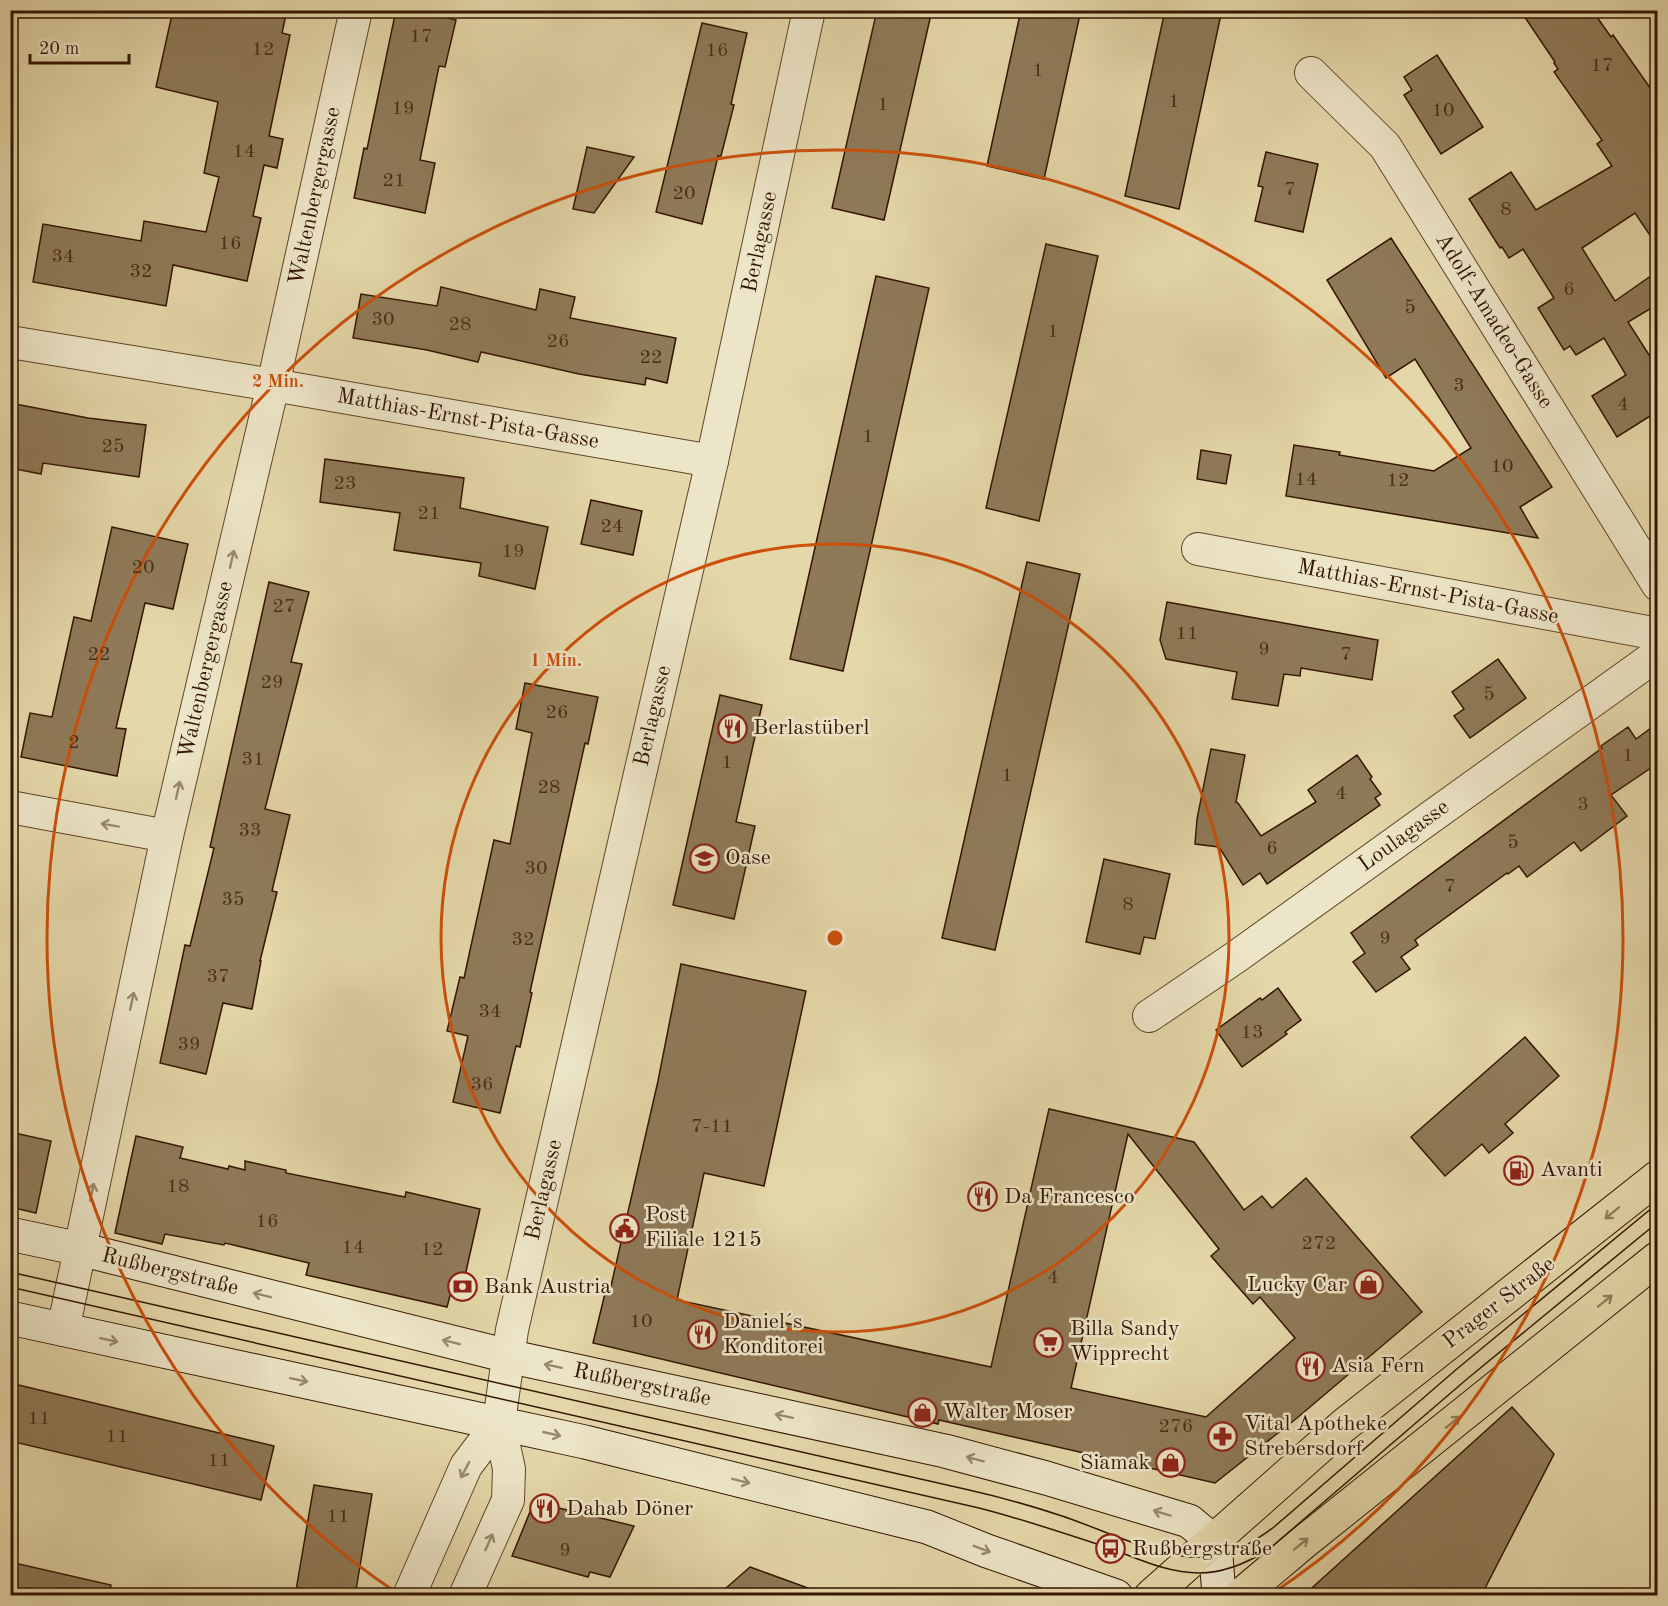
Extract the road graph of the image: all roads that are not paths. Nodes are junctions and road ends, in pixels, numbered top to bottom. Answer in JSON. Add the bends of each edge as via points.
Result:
{"nodes":[{"id":1,"x":356,"y":10,"type":"edge"},
{"id":2,"x":809,"y":10,"type":"edge"},
{"id":3,"x":1311,"y":73,"type":"dead end"},
{"id":4,"x":10,"y":342,"type":"edge"},
{"id":5,"x":273,"y":385,"type":"junction"},
{"id":6,"x":712,"y":461,"type":"junction"},
{"id":7,"x":1198,"y":549,"type":"dead end"},
{"id":8,"x":1658,"y":585,"type":"edge"},
{"id":9,"x":1658,"y":634,"type":"edge"},
{"id":10,"x":1658,"y":654,"type":"edge"},
{"id":11,"x":10,"y":807,"type":"edge"},
{"id":12,"x":167,"y":836,"type":"junction"},
{"id":13,"x":1149,"y":1016,"type":"dead end"},
{"id":14,"x":1658,"y":1177,"type":"edge"},
{"id":15,"x":10,"y":1234,"type":"edge"},
{"id":16,"x":80,"y":1249,"type":"junction"},
{"id":17,"x":1658,"y":1258,"type":"edge"},
{"id":18,"x":10,"y":1318,"type":"edge"},
{"id":19,"x":63,"y":1330,"type":"junction"},
{"id":20,"x":508,"y":1356,"type":"junction"},
{"id":21,"x":499,"y":1422,"type":"junction"},
{"id":22,"x":1212,"y":1540,"type":"junction"},
{"id":23,"x":409,"y":1596,"type":"edge"},
{"id":24,"x":465,"y":1596,"type":"edge"},
{"id":25,"x":1116,"y":1596,"type":"edge"},
{"id":26,"x":1151,"y":1596,"type":"edge"},
{"id":27,"x":1219,"y":1596,"type":"edge"},
{"id":28,"x":1240,"y":1596,"type":"edge"}],
"edges":[{"from":1,"to":5,"type":"street","name":"Waltenbergergasse"},
{"from":2,"to":6,"type":"street","name":"Berlagasse"},
{"from":3,"to":8,"type":"street","name":"Adolf-Amadeo-Gasse","via":[[1385,146]]},
{"from":4,"to":5,"type":"street","name":"Matthias-Ernst-Pista-Gasse"},
{"from":5,"to":6,"type":"street","name":"Matthias-Ernst-Pista-Gasse"},
{"from":12,"to":5,"type":"street","name":"Waltenbergergasse","one_way":true},
{"from":6,"to":20,"type":"street","name":"Berlagasse"},
{"from":7,"to":9,"type":"street","name":"Matthias-Ernst-Pista-Gasse"},
{"from":10,"to":13,"type":"street","name":"Loulagasse"},
{"from":12,"to":11,"type":"street","one_way":true},
{"from":16,"to":12,"type":"street","name":"Waltenbergergasse","one_way":true},
{"from":14,"to":22,"type":"main road","name":"Prager Straße","one_way":true,"via":[[1343,1426]]},
{"from":15,"to":16,"type":"street","name":"Rußbergstraße"},
{"from":16,"to":19,"type":"street","name":"Waltenbergergasse"},
{"from":20,"to":16,"type":"street","name":"Rußbergstraße","one_way":true},
{"from":28,"to":17,"type":"main road","one_way":true},
{"from":18,"to":19,"type":"street"},
{"from":19,"to":21,"type":"street","one_way":true},
{"from":20,"to":21,"type":"street","name":"Berlagasse"},
{"from":22,"to":20,"type":"street","name":"Rußbergstraße","one_way":true,"via":[[1189,1521],[945,1451]]},
{"from":21,"to":23,"type":"street","name":"Berlagasse","one_way":true,"via":[[466,1466]]},
{"from":24,"to":21,"type":"street","name":"Berlagasse","one_way":true,"via":[[508,1500],[509,1469]]},
{"from":21,"to":25,"type":"street","one_way":true,"via":[[927,1527]]},
{"from":22,"to":26,"type":"main road","name":"Prager Straße"},
{"from":22,"to":27,"type":"street"}]}
